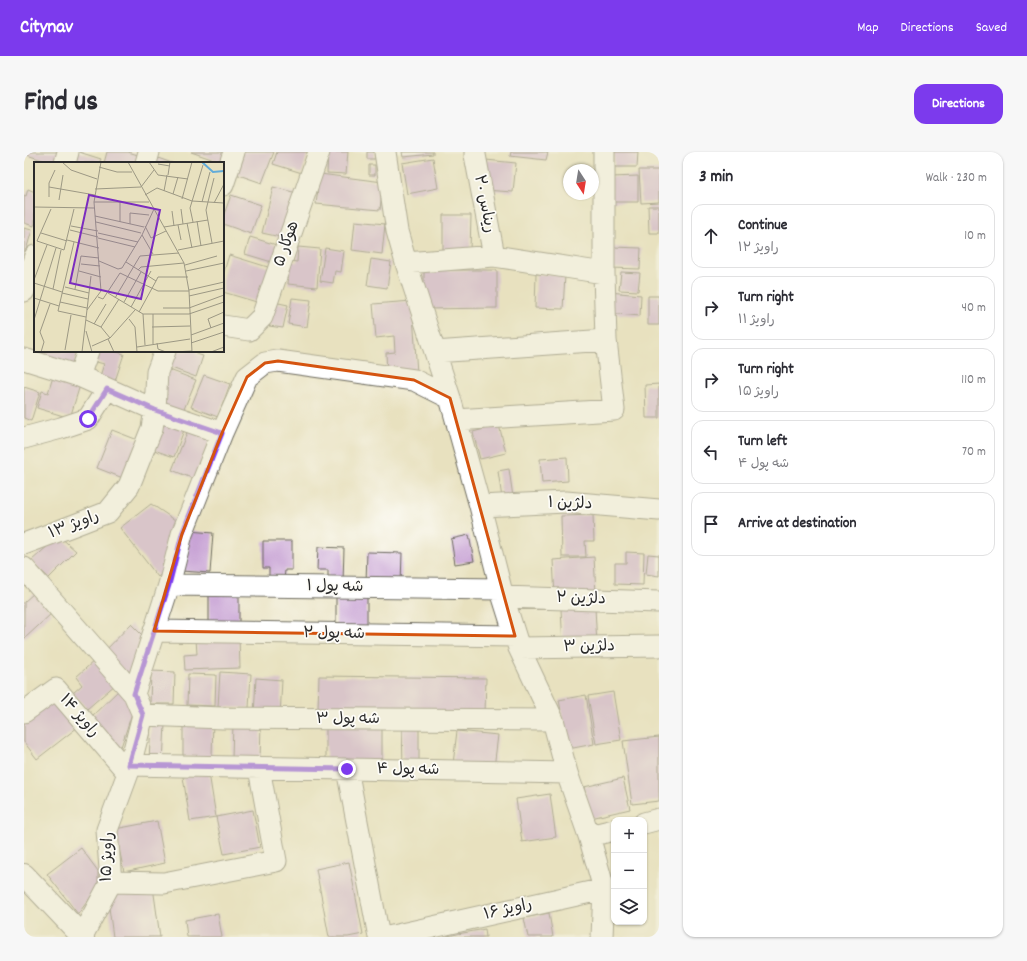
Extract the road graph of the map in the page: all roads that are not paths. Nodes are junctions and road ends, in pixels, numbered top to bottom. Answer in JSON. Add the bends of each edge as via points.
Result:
{"nodes":[{"id":1,"x":68,"y":152,"type":"edge"},
{"id":2,"x":150,"y":152,"type":"edge"},
{"id":3,"x":234,"y":152,"type":"edge"},
{"id":4,"x":319,"y":152,"type":"edge"},
{"id":5,"x":386,"y":152,"type":"edge"},
{"id":6,"x":475,"y":152,"type":"edge"},
{"id":7,"x":604,"y":152,"type":"edge"},
{"id":8,"x":65,"y":162,"type":"edge"},
{"id":9,"x":146,"y":162,"type":"edge"},
{"id":10,"x":224,"y":182,"type":"edge"},
{"id":11,"x":494,"y":256,"type":"junction"},
{"id":12,"x":34,"y":260,"type":"edge"},
{"id":13,"x":406,"y":263,"type":"junction"},
{"id":14,"x":604,"y":272,"type":"junction"},
{"id":15,"x":28,"y":281,"type":"edge"},
{"id":16,"x":224,"y":326,"type":"edge"},
{"id":17,"x":606,"y":340,"type":"junction"},
{"id":18,"x":88,"y":352,"type":"edge"},
{"id":19,"x":165,"y":352,"type":"edge"},
{"id":20,"x":435,"y":352,"type":"junction"},
{"id":21,"x":24,"y":359,"type":"edge"},
{"id":22,"x":79,"y":376,"type":"junction"},
{"id":23,"x":107,"y":389,"type":"junction"},
{"id":24,"x":450,"y":398,"type":"junction"},
{"id":25,"x":155,"y":410,"type":"junction"},
{"id":26,"x":456,"y":420,"type":"junction"},
{"id":27,"x":222,"y":433,"type":"junction"},
{"id":28,"x":24,"y":438,"type":"edge"},
{"id":29,"x":480,"y":506,"type":"junction"},
{"id":30,"x":659,"y":510,"type":"edge"},
{"id":31,"x":24,"y":544,"type":"edge"},
{"id":32,"x":24,"y":568,"type":"edge"},
{"id":33,"x":169,"y":585,"type":"junction"},
{"id":34,"x":502,"y":593,"type":"junction"},
{"id":35,"x":659,"y":602,"type":"edge"},
{"id":36,"x":154,"y":631,"type":"junction"},
{"id":37,"x":517,"y":642,"type":"junction"},
{"id":38,"x":659,"y":646,"type":"edge"},
{"id":39,"x":134,"y":694,"type":"junction"},
{"id":40,"x":24,"y":712,"type":"edge"},
{"id":41,"x":143,"y":715,"type":"junction"},
{"id":42,"x":553,"y":720,"type":"junction"},
{"id":43,"x":260,"y":768,"type":"junction"},
{"id":44,"x":128,"y":769,"type":"junction"},
{"id":45,"x":347,"y":769,"type":"junction"},
{"id":46,"x":567,"y":773,"type":"junction"},
{"id":47,"x":659,"y":819,"type":"edge"},
{"id":48,"x":647,"y":821,"type":"edge"},
{"id":49,"x":611,"y":831,"type":"edge"},
{"id":50,"x":589,"y":836,"type":"junction"},
{"id":51,"x":24,"y":875,"type":"edge"},
{"id":52,"x":111,"y":882,"type":"junction"},
{"id":53,"x":604,"y":889,"type":"junction"},
{"id":54,"x":82,"y":937,"type":"edge"},
{"id":55,"x":378,"y":937,"type":"edge"},
{"id":56,"x":388,"y":937,"type":"edge"},
{"id":57,"x":602,"y":937,"type":"edge"}],
"edges":[{"from":1,"to":8,"type":"street"},
{"from":2,"to":9,"type":"street"},
{"from":3,"to":10,"type":"street"},
{"from":4,"to":16,"type":"street","name":"هوکار ۵","via":[[262,317],[248,330]]},
{"from":5,"to":13,"type":"street","via":[[397,231]]},
{"from":6,"to":11,"type":"street","name":"ریناس ۲۰"},
{"from":7,"to":14,"type":"street"},
{"from":11,"to":13,"type":"street"},
{"from":11,"to":14,"type":"street"},
{"from":12,"to":15,"type":"street"},
{"from":13,"to":20,"type":"street"},
{"from":14,"to":17,"type":"street"},
{"from":17,"to":20,"type":"street"},
{"from":17,"to":26,"type":"street","via":[[614,410]]},
{"from":18,"to":22,"type":"street"},
{"from":19,"to":25,"type":"street","name":"راویژ ۱۳","via":[[157,372]]},
{"from":20,"to":24,"type":"street"},
{"from":21,"to":22,"type":"street"},
{"from":22,"to":23,"type":"street"},
{"from":23,"to":25,"type":"street"},
{"from":23,"to":28,"type":"street","via":[[88,419]]},
{"from":24,"to":26,"type":"street"},
{"from":24,"to":27,"type":"street","via":[[414,380],[278,361],[264,364],[247,376]]},
{"from":25,"to":27,"type":"street"},
{"from":25,"to":31,"type":"street","name":"راویژ ۱۳","via":[[152,428],[129,486],[108,512]]},
{"from":26,"to":29,"type":"street"},
{"from":27,"to":33,"type":"street","via":[[182,534]]},
{"from":29,"to":30,"type":"street","name":"دلژین ۱","via":[[566,502]]},
{"from":29,"to":34,"type":"street"},
{"from":32,"to":39,"type":"street"},
{"from":33,"to":34,"type":"street","name":"شه پول ۱"},
{"from":33,"to":36,"type":"street"},
{"from":34,"to":35,"type":"street","name":"دلژین ۲"},
{"from":34,"to":37,"type":"street"},
{"from":36,"to":37,"type":"street","name":"شه پول ۲"},
{"from":36,"to":39,"type":"street"},
{"from":37,"to":38,"type":"street","name":"دلژین ۳"},
{"from":37,"to":42,"type":"street"},
{"from":39,"to":41,"type":"street"},
{"from":40,"to":44,"type":"street","name":"راویژ ۱۴","via":[[56,689]]},
{"from":41,"to":42,"type":"street","name":"شه پول ۳","via":[[223,718]]},
{"from":41,"to":44,"type":"street","name":"راویژ ۱۵"},
{"from":42,"to":46,"type":"street"},
{"from":43,"to":44,"type":"street","name":"شه پول ۴"},
{"from":43,"to":45,"type":"street","name":"شه پول ۴"},
{"from":43,"to":52,"type":"street","via":[[276,861],[164,883]]},
{"from":44,"to":52,"type":"street","name":"راویژ ۱۵","via":[[107,830]]},
{"from":45,"to":46,"type":"street","name":"شه پول ۴"},
{"from":45,"to":55,"type":"street"},
{"from":46,"to":50,"type":"street"},
{"from":47,"to":48,"type":"street"},
{"from":49,"to":50,"type":"street"},
{"from":50,"to":53,"type":"street"},
{"from":51,"to":54,"type":"street"},
{"from":52,"to":54,"type":"street","name":"راویژ ۱۵"},
{"from":53,"to":56,"type":"street","name":"راویژ ۱۶"},
{"from":53,"to":57,"type":"street"}]}
